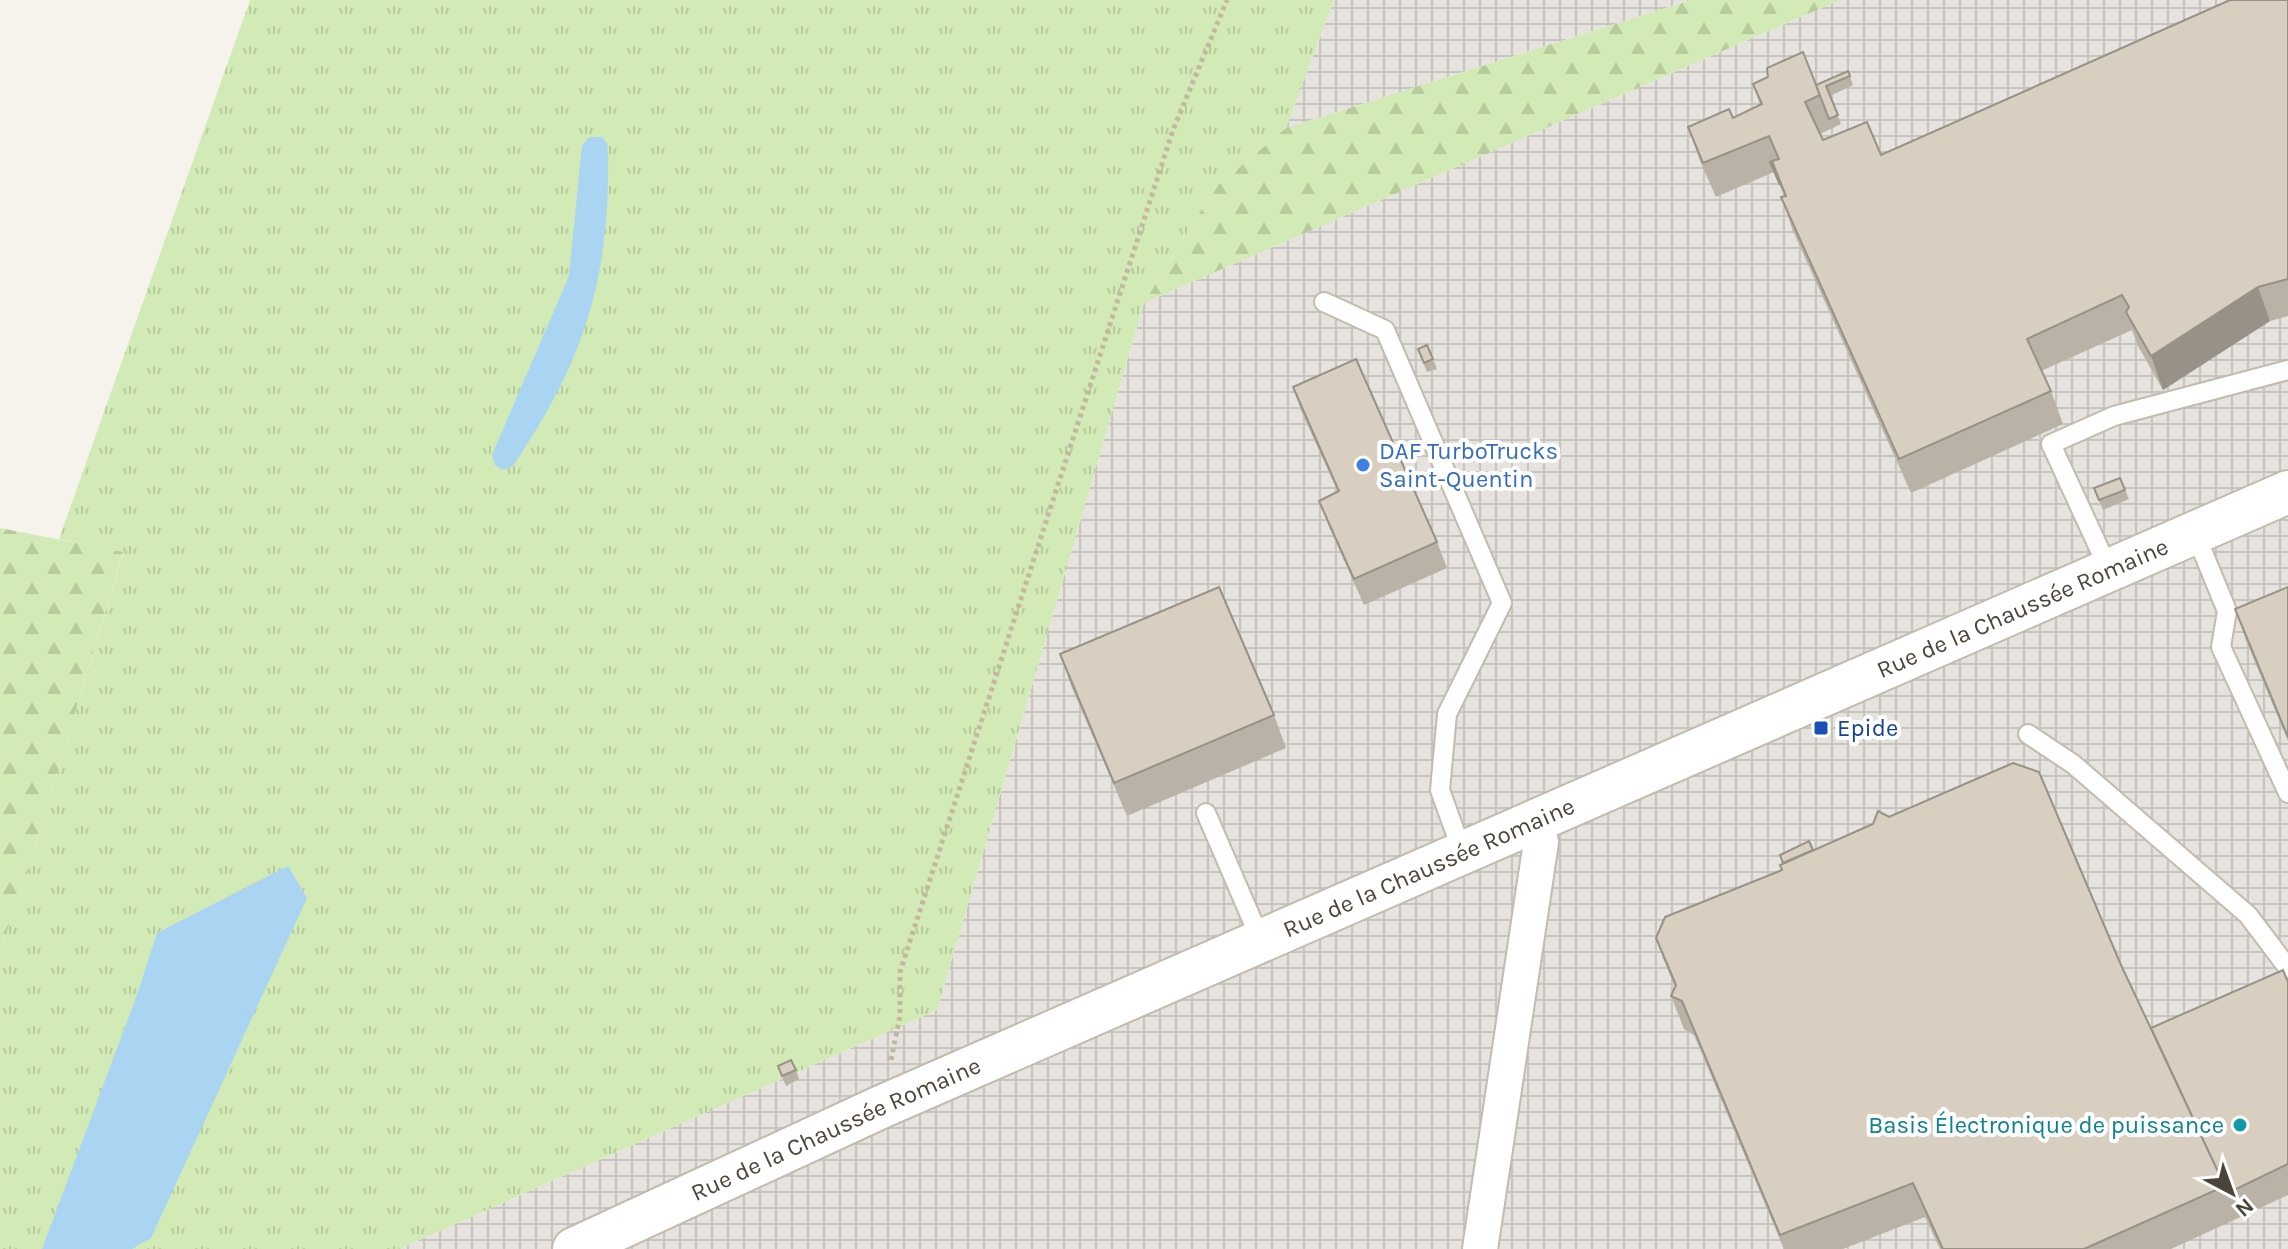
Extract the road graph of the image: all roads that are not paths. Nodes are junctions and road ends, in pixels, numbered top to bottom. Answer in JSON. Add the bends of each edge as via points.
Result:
{"nodes":[{"id":1,"x":1324,"y":302,"type":"dead end"},
{"id":2,"x":2288,"y":370,"type":"edge"},
{"id":3,"x":2288,"y":492,"type":"edge"},
{"id":4,"x":2195,"y":533,"type":"junction"},
{"id":5,"x":2109,"y":570,"type":"junction"},
{"id":6,"x":2028,"y":734,"type":"dead end"},
{"id":7,"x":2288,"y":793,"type":"edge"},
{"id":8,"x":1206,"y":813,"type":"dead end"},
{"id":9,"x":1536,"y":822,"type":"junction"},
{"id":10,"x":1463,"y":854,"type":"junction"},
{"id":11,"x":1262,"y":943,"type":"junction"},
{"id":12,"x":2288,"y":968,"type":"edge"},
{"id":13,"x":574,"y":1249,"type":"edge"},
{"id":14,"x":1480,"y":1249,"type":"edge"}],
"edges":[{"from":1,"to":10,"type":"lane","via":[[1385,330],[1502,603],[1447,714],[1440,790]]},
{"from":2,"to":5,"type":"lane","via":[[2114,416],[2051,444]]},
{"from":3,"to":4,"type":"street","name":"Rue de la Chaussée Romaine"},
{"from":4,"to":5,"type":"street","name":"Rue de la Chaussée Romaine"},
{"from":4,"to":7,"type":"lane","via":[[2227,611],[2221,647]]},
{"from":5,"to":9,"type":"street","name":"Rue de la Chaussée Romaine"},
{"from":6,"to":12,"type":"lane","via":[[2073,764],[2248,915]]},
{"from":8,"to":11,"type":"lane"},
{"from":9,"to":10,"type":"street","name":"Rue de la Chaussée Romaine"},
{"from":9,"to":14,"type":"street","via":[[1541,842]]},
{"from":10,"to":11,"type":"street","name":"Rue de la Chaussée Romaine"},
{"from":11,"to":13,"type":"street","name":"Rue de la Chaussée Romaine","via":[[881,1107]]}]}
